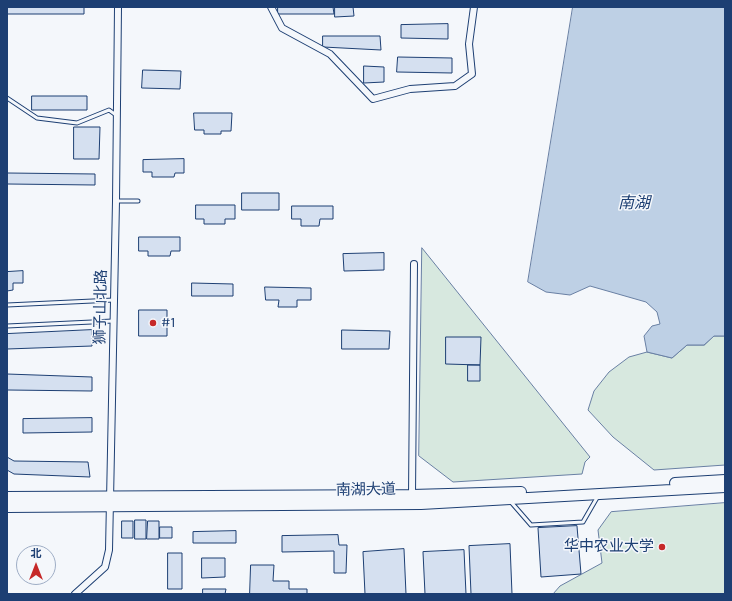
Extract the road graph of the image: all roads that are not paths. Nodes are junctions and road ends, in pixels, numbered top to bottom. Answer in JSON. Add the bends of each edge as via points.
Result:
{"nodes":[{"id":1,"x":118,"y":7,"type":"edge"},
{"id":2,"x":271,"y":7,"type":"edge"},
{"id":3,"x":474,"y":7,"type":"edge"},
{"id":4,"x":7,"y":98,"type":"edge"},
{"id":5,"x":117,"y":115,"type":"junction"},
{"id":6,"x":116,"y":201,"type":"junction"},
{"id":7,"x":138,"y":201,"type":"dead end"},
{"id":8,"x":414,"y":264,"type":"dead end"},
{"id":9,"x":114,"y":300,"type":"junction"},
{"id":10,"x":7,"y":305,"type":"edge"},
{"id":11,"x":114,"y":321,"type":"junction"},
{"id":12,"x":7,"y":326,"type":"edge"},
{"id":13,"x":725,"y":480,"type":"edge"},
{"id":14,"x":725,"y":487,"type":"edge"},
{"id":15,"x":600,"y":494,"type":"junction"},
{"id":16,"x":412,"y":495,"type":"junction"},
{"id":17,"x":7,"y":497,"type":"edge"},
{"id":18,"x":111,"y":497,"type":"junction"},
{"id":19,"x":508,"y":499,"type":"junction"},
{"id":20,"x":7,"y":507,"type":"edge"},
{"id":21,"x":110,"y":507,"type":"junction"},
{"id":22,"x":76,"y":594,"type":"edge"}],
"edges":[{"from":1,"to":5,"type":"street","name":"狮子山北路"},
{"from":2,"to":3,"type":"street","via":[[282,28],[330,54],[372,98],[410,89],[455,86],[472,74],[469,44]]},
{"from":4,"to":5,"type":"lane","via":[[37,118],[77,123],[109,110]]},
{"from":5,"to":6,"type":"street","name":"狮子山北路"},
{"from":6,"to":7,"type":"lane"},
{"from":6,"to":9,"type":"street","name":"狮子山北路"},
{"from":8,"to":16,"type":"street"},
{"from":9,"to":10,"type":"lane"},
{"from":9,"to":11,"type":"street","name":"狮子山北路"},
{"from":11,"to":12,"type":"lane"},
{"from":11,"to":18,"type":"street","name":"狮子山北路"},
{"from":13,"to":16,"type":"main road","name":"南湖大道","via":[[563,490]]},
{"from":14,"to":15,"type":"main road","name":"南湖大道"},
{"from":15,"to":19,"type":"main road","name":"南湖大道"},
{"from":15,"to":19,"type":"lane","via":[[582,522],[531,525]]},
{"from":16,"to":18,"type":"main road","name":"南湖大道"},
{"from":17,"to":18,"type":"main road","name":"南湖大道"},
{"from":18,"to":21,"type":"street","name":"狮子山北路"},
{"from":19,"to":21,"type":"main road","name":"南湖大道","via":[[421,504]]},
{"from":20,"to":21,"type":"main road","name":"南湖大道"},
{"from":21,"to":22,"type":"street","name":"狮子山北路","via":[[109,550],[105,567]]}]}
